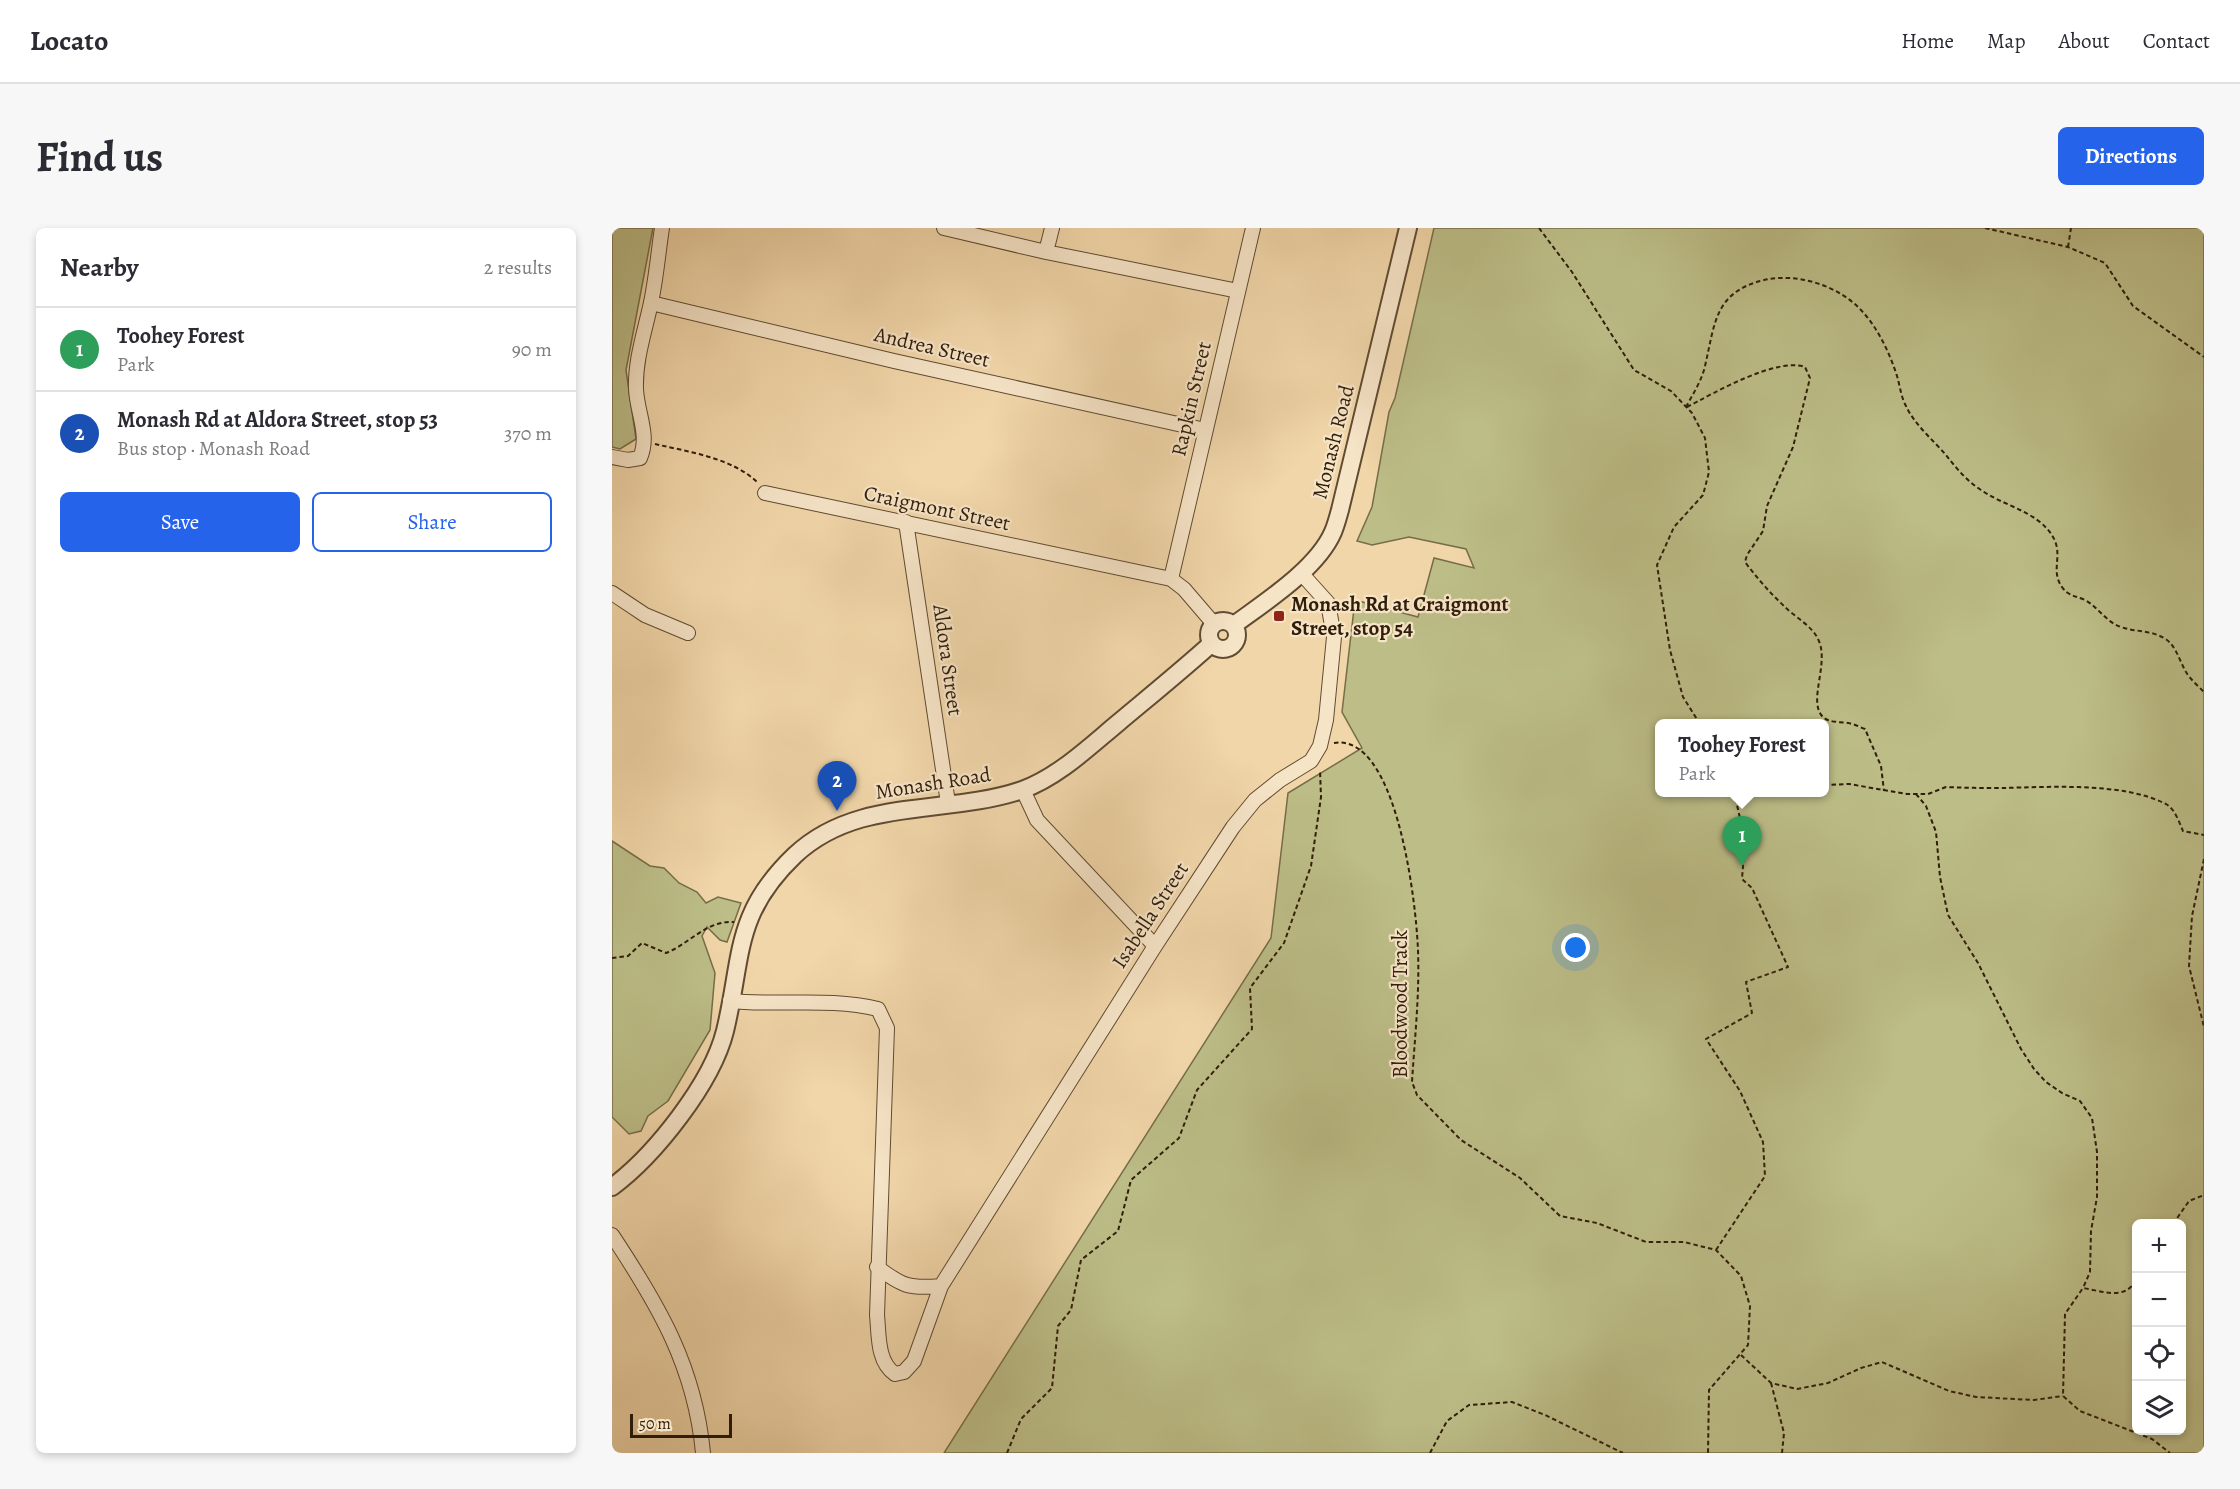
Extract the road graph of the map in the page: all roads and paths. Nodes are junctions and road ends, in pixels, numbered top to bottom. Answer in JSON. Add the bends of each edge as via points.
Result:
{"nodes":[{"id":1,"x":662,"y":228,"type":"edge"},
{"id":2,"x":944,"y":228,"type":"edge"},
{"id":3,"x":1052,"y":228,"type":"edge"},
{"id":4,"x":1252,"y":228,"type":"edge"},
{"id":5,"x":1408,"y":228,"type":"edge"},
{"id":6,"x":1539,"y":228,"type":"edge"},
{"id":7,"x":1985,"y":228,"type":"edge"},
{"id":8,"x":2071,"y":228,"type":"edge"},
{"id":9,"x":2068,"y":247,"type":"junction"},
{"id":10,"x":1046,"y":252,"type":"junction"},
{"id":11,"x":1238,"y":291,"type":"junction"},
{"id":12,"x":651,"y":303,"type":"junction"},
{"id":13,"x":2204,"y":357,"type":"edge"},
{"id":14,"x":1686,"y":407,"type":"junction"},
{"id":15,"x":1205,"y":430,"type":"junction"},
{"id":16,"x":644,"y":441,"type":"junction"},
{"id":17,"x":612,"y":458,"type":"edge"},
{"id":18,"x":765,"y":493,"type":"joint"},
{"id":19,"x":906,"y":522,"type":"junction"},
{"id":20,"x":1301,"y":573,"type":"junction"},
{"id":21,"x":1171,"y":579,"type":"junction"},
{"id":22,"x":612,"y":593,"type":"edge"},
{"id":23,"x":1214,"y":624,"type":"junction"},
{"id":24,"x":1234,"y":626,"type":"junction"},
{"id":25,"x":688,"y":633,"type":"dead end"},
{"id":26,"x":1211,"y":644,"type":"junction"},
{"id":27,"x":2204,"y":692,"type":"edge"},
{"id":28,"x":1697,"y":719,"type":"edge"},
{"id":29,"x":1828,"y":719,"type":"edge"},
{"id":30,"x":1829,"y":720,"type":"edge"},
{"id":31,"x":1320,"y":746,"type":"junction"},
{"id":32,"x":1829,"y":785,"type":"edge"},
{"id":33,"x":1023,"y":790,"type":"junction"},
{"id":34,"x":1884,"y":790,"type":"junction"},
{"id":35,"x":1916,"y":794,"type":"junction"},
{"id":36,"x":1735,"y":797,"type":"edge"},
{"id":37,"x":948,"y":803,"type":"junction"},
{"id":38,"x":2204,"y":835,"type":"edge"},
{"id":39,"x":2204,"y":859,"type":"edge"},
{"id":40,"x":747,"y":922,"type":"junction"},
{"id":41,"x":1155,"y":946,"type":"junction"},
{"id":42,"x":612,"y":958,"type":"edge"},
{"id":43,"x":730,"y":1001,"type":"junction"},
{"id":44,"x":2204,"y":1027,"type":"edge"},
{"id":45,"x":612,"y":1187,"type":"edge"},
{"id":46,"x":2204,"y":1195,"type":"edge"},
{"id":47,"x":2176,"y":1219,"type":"edge"},
{"id":48,"x":612,"y":1235,"type":"edge"},
{"id":49,"x":1716,"y":1250,"type":"junction"},
{"id":50,"x":877,"y":1266,"type":"junction"},
{"id":51,"x":941,"y":1286,"type":"junction"},
{"id":52,"x":2132,"y":1286,"type":"edge"},
{"id":53,"x":2083,"y":1288,"type":"junction"},
{"id":54,"x":1740,"y":1354,"type":"junction"},
{"id":55,"x":1771,"y":1383,"type":"junction"},
{"id":56,"x":2063,"y":1396,"type":"junction"},
{"id":57,"x":703,"y":1453,"type":"edge"},
{"id":58,"x":1007,"y":1453,"type":"edge"},
{"id":59,"x":1430,"y":1453,"type":"edge"},
{"id":60,"x":1623,"y":1453,"type":"edge"},
{"id":61,"x":1708,"y":1453,"type":"edge"},
{"id":62,"x":1782,"y":1453,"type":"edge"},
{"id":63,"x":2170,"y":1453,"type":"edge"}],
"edges":[{"from":1,"to":12,"type":"street"},
{"from":2,"to":10,"type":"street"},
{"from":3,"to":10,"type":"street"},
{"from":4,"to":11,"type":"street","name":"Rapkin Street"},
{"from":5,"to":20,"type":"street","name":"Monash Road","via":[[1340,510],[1332,534]]},
{"from":6,"to":14,"type":"path","via":[[1634,370],[1671,391]]},
{"from":7,"to":9,"type":"path"},
{"from":8,"to":9,"type":"path"},
{"from":9,"to":13,"type":"path","via":[[2105,263],[2133,306]]},
{"from":10,"to":11,"type":"street"},
{"from":11,"to":15,"type":"street","name":"Rapkin Street"},
{"from":12,"to":15,"type":"street","name":"Andrea Street"},
{"from":12,"to":16,"type":"street","via":[[636,368]]},
{"from":14,"to":27,"type":"path","via":[[1705,368],[1724,302],[1764,280],[1812,281],[1832,290],[1856,304],[1871,322],[1889,356],[1909,412],[1968,481],[2025,512],[2049,531],[2059,550],[2057,578],[2062,589],[2094,606],[2118,626],[2165,638],[2186,673]]},
{"from":14,"to":28,"type":"path","via":[[1705,438],[1709,472],[1703,495],[1674,526],[1657,565],[1670,650],[1683,697]]},
{"from":14,"to":29,"type":"path","via":[[1767,370],[1788,364],[1805,367],[1810,378],[1793,447],[1767,506],[1763,531],[1745,562],[1818,638],[1822,668],[1817,704],[1822,716]]},
{"from":15,"to":21,"type":"street","name":"Rapkin Street"},
{"from":16,"to":17,"type":"street","via":[[640,458]]},
{"from":16,"to":18,"type":"path","via":[[714,457],[752,477]]},
{"from":18,"to":19,"type":"street","name":"Craigmont Street"},
{"from":19,"to":21,"type":"street","name":"Craigmont Street"},
{"from":19,"to":37,"type":"street","name":"Aldora Street"},
{"from":20,"to":24,"type":"street","name":"Monash Road"},
{"from":20,"to":31,"type":"street","via":[[1328,603],[1334,637]]},
{"from":21,"to":23,"type":"street"},
{"from":22,"to":25,"type":"street","via":[[645,615]]},
{"from":23,"to":24,"type":"street","via":[[1224,621]]},
{"from":23,"to":26,"type":"street","via":[[1209,633]]},
{"from":24,"to":26,"type":"street","name":"Monash Road","via":[[1237,636],[1232,646],[1221,650]]},
{"from":26,"to":33,"type":"street","name":"Monash Road","via":[[1080,754]]},
{"from":30,"to":34,"type":"path","via":[[1865,729],[1881,766]]},
{"from":31,"to":41,"type":"street","name":"Isabella Street","via":[[1311,761],[1255,800]]},
{"from":31,"to":49,"type":"path","name":"Bloodwood Track","via":[[1344,742],[1367,754],[1388,788],[1405,847],[1418,935],[1412,1082],[1417,1095],[1461,1140],[1520,1178],[1560,1216],[1596,1223],[1646,1242],[1684,1242]]},
{"from":31,"to":58,"type":"path","via":[[1320,797],[1311,866],[1284,943],[1250,988],[1252,1029],[1197,1090],[1179,1138],[1131,1180],[1118,1231],[1081,1260],[1071,1310],[1058,1326],[1052,1388],[1021,1419]]},
{"from":32,"to":34,"type":"path"},
{"from":33,"to":37,"type":"street","name":"Monash Road"},
{"from":33,"to":41,"type":"street","via":[[1037,820]]},
{"from":34,"to":35,"type":"path"},
{"from":35,"to":38,"type":"path","via":[[1947,787],[2111,790],[2168,805],[2183,831]]},
{"from":35,"to":53,"type":"path","via":[[1926,806],[1936,832],[1948,915],[2034,1069],[2046,1082],[2080,1101],[2092,1118],[2097,1197],[2090,1272]]},
{"from":36,"to":49,"type":"path","via":[[1745,840],[1742,879],[1752,888],[1788,967],[1746,982],[1752,1013],[1706,1039],[1740,1092],[1763,1142],[1765,1176]]},
{"from":37,"to":40,"type":"street","name":"Monash Road","via":[[872,815],[819,836],[778,872]]},
{"from":39,"to":44,"type":"path","via":[[2192,916],[2189,966]]},
{"from":40,"to":42,"type":"path","via":[[724,921],[666,953],[642,943],[628,956]]},
{"from":40,"to":43,"type":"street","name":"Monash Road"},
{"from":41,"to":51,"type":"street","name":"Isabella Street"},
{"from":43,"to":45,"type":"street","name":"Monash Road","via":[[711,1068],[650,1152]]},
{"from":43,"to":50,"type":"street","name":"Isabella Street","via":[[878,1009],[887,1028]]},
{"from":46,"to":47,"type":"path","via":[[2189,1201]]},
{"from":48,"to":57,"type":"street","via":[[667,1324],[686,1370]]},
{"from":49,"to":54,"type":"path","via":[[1741,1276],[1750,1306],[1748,1345]]},
{"from":50,"to":51,"type":"street","via":[[898,1283],[920,1288]]},
{"from":50,"to":51,"type":"street","name":"Isabella Street","via":[[882,1358],[887,1369],[895,1374],[914,1362]]},
{"from":52,"to":53,"type":"path","via":[[2117,1294]]},
{"from":53,"to":56,"type":"path","via":[[2065,1314]]},
{"from":54,"to":55,"type":"path"},
{"from":54,"to":61,"type":"path","via":[[1710,1390]]},
{"from":55,"to":56,"type":"path","via":[[1797,1389],[1828,1383],[1882,1362],[1949,1391],[1976,1397],[2034,1400]]},
{"from":55,"to":62,"type":"path","via":[[1784,1433]]},
{"from":56,"to":63,"type":"path","via":[[2080,1411],[2152,1439]]},
{"from":59,"to":60,"type":"path","via":[[1447,1421],[1469,1405],[1512,1402]]}]}
